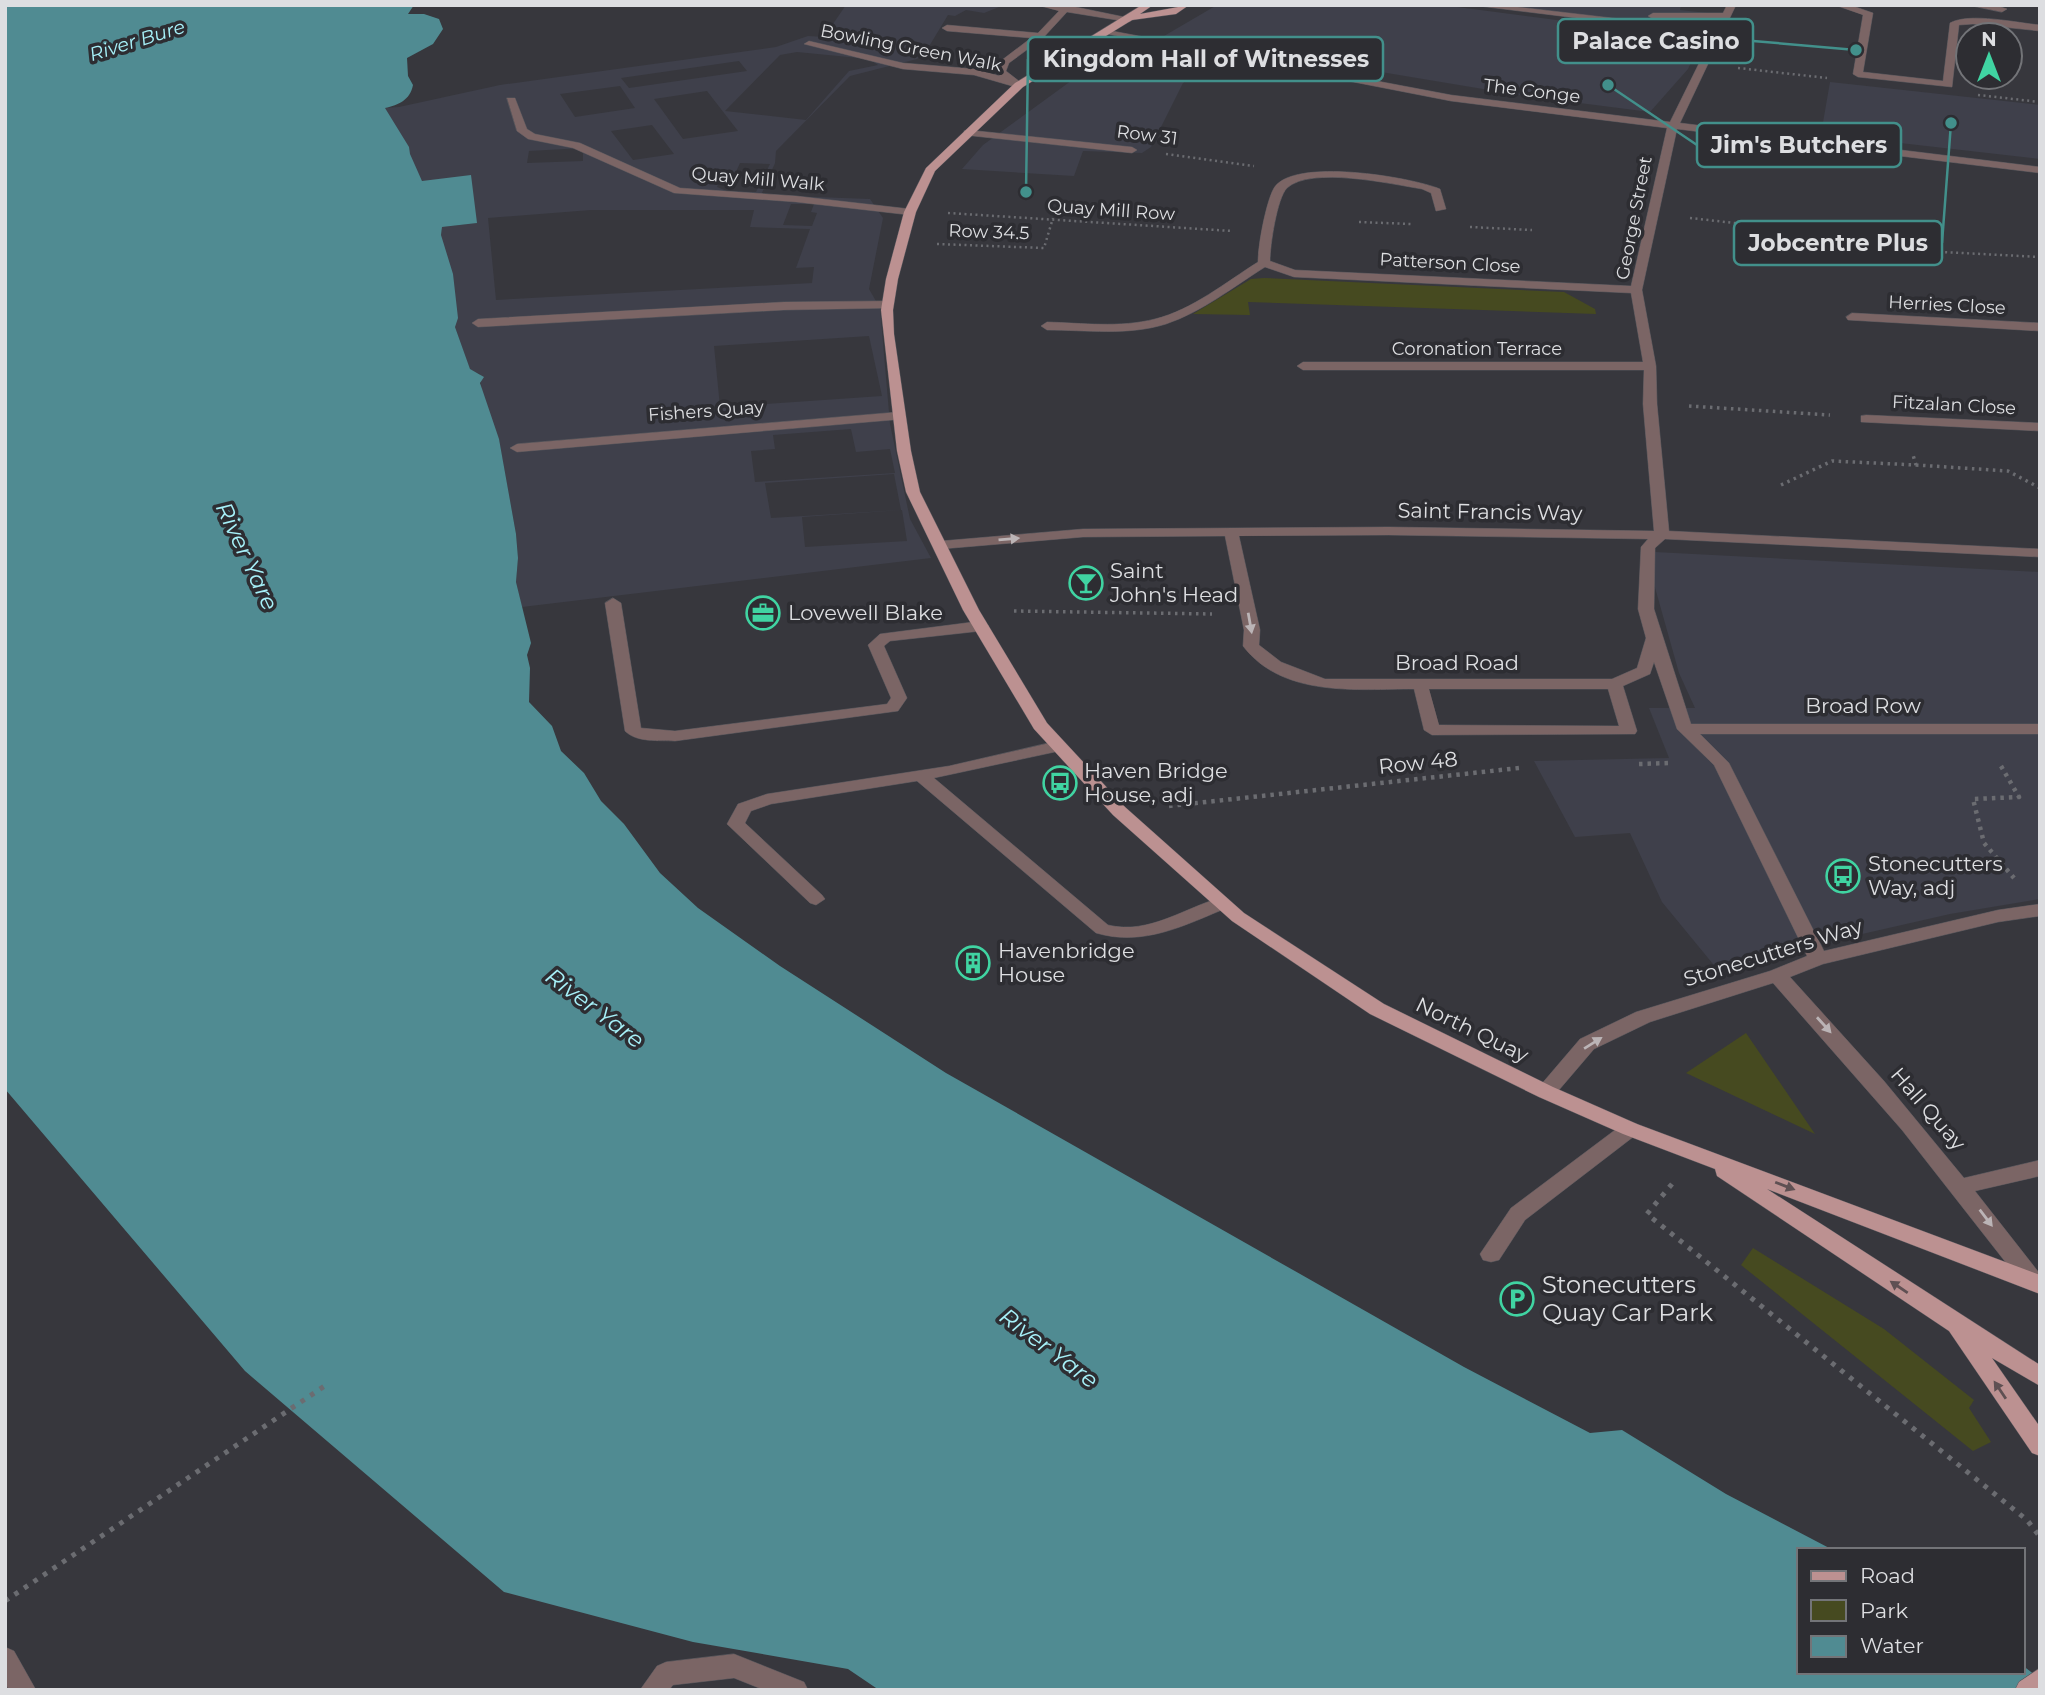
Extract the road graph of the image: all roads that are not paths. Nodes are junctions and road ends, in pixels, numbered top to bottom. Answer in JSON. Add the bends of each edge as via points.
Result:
{"nodes":[{"id":1,"x":1041,"y":5,"type":"edge"},
{"id":2,"x":1149,"y":5,"type":"edge"},
{"id":3,"x":1185,"y":5,"type":"edge"},
{"id":4,"x":1475,"y":5,"type":"edge"},
{"id":5,"x":1555,"y":5,"type":"edge"},
{"id":6,"x":1732,"y":5,"type":"edge"},
{"id":7,"x":1839,"y":5,"type":"edge"},
{"id":8,"x":1972,"y":5,"type":"edge"},
{"id":9,"x":1066,"y":8,"type":"junction"},
{"id":10,"x":1087,"y":8,"type":"edge"},
{"id":11,"x":2002,"y":9,"type":"dead end"},
{"id":12,"x":1725,"y":16,"type":"junction"},
{"id":13,"x":1129,"y":19,"type":"junction"},
{"id":14,"x":947,"y":28,"type":"dead end"},
{"id":15,"x":2040,"y":28,"type":"edge"},
{"id":16,"x":1107,"y":33,"type":"junction"},
{"id":17,"x":1718,"y":33,"type":"junction"},
{"id":18,"x":1040,"y":36,"type":"junction"},
{"id":19,"x":809,"y":44,"type":"dead end"},
{"id":20,"x":1019,"y":85,"type":"junction"},
{"id":21,"x":511,"y":100,"type":"dead end"},
{"id":22,"x":1672,"y":126,"type":"junction"},
{"id":23,"x":968,"y":133,"type":"junction"},
{"id":24,"x":1132,"y":150,"type":"road end"},
{"id":25,"x":2040,"y":170,"type":"edge"},
{"id":26,"x":1440,"y":209,"type":"dead end"},
{"id":27,"x":910,"y":212,"type":"junction"},
{"id":28,"x":1264,"y":263,"type":"junction"},
{"id":29,"x":1636,"y":290,"type":"junction"},
{"id":30,"x":888,"y":305,"type":"junction"},
{"id":31,"x":1852,"y":317,"type":"dead end"},
{"id":32,"x":478,"y":323,"type":"dead end"},
{"id":33,"x":1046,"y":326,"type":"dead end"},
{"id":34,"x":2040,"y":327,"type":"edge"},
{"id":35,"x":1303,"y":366,"type":"dead end"},
{"id":36,"x":1650,"y":366,"type":"junction"},
{"id":37,"x":899,"y":416,"type":"junction"},
{"id":38,"x":1866,"y":419,"type":"road end"},
{"id":39,"x":2040,"y":427,"type":"edge"},
{"id":40,"x":517,"y":448,"type":"dead end"},
{"id":41,"x":1231,"y":532,"type":"junction"},
{"id":42,"x":1661,"y":535,"type":"junction"},
{"id":43,"x":940,"y":545,"type":"junction"},
{"id":44,"x":2040,"y":553,"type":"edge"},
{"id":45,"x":614,"y":603,"type":"dead end"},
{"id":46,"x":981,"y":626,"type":"junction"},
{"id":47,"x":1654,"y":638,"type":"junction"},
{"id":48,"x":1420,"y":683,"type":"junction"},
{"id":49,"x":1614,"y":684,"type":"junction"},
{"id":50,"x":1685,"y":729,"type":"junction"},
{"id":51,"x":2040,"y":729,"type":"edge"},
{"id":52,"x":1058,"y":746,"type":"junction"},
{"id":53,"x":921,"y":776,"type":"junction"},
{"id":54,"x":816,"y":899,"type":"dead end"},
{"id":55,"x":1223,"y":903,"type":"junction"},
{"id":56,"x":2040,"y":910,"type":"edge"},
{"id":57,"x":1818,"y":959,"type":"junction"},
{"id":58,"x":1777,"y":975,"type":"junction"},
{"id":59,"x":1546,"y":1092,"type":"junction"},
{"id":60,"x":1630,"y":1129,"type":"junction"},
{"id":61,"x":1698,"y":1153,"type":"junction"},
{"id":62,"x":2040,"y":1168,"type":"edge"},
{"id":63,"x":1962,"y":1186,"type":"junction"},
{"id":64,"x":1492,"y":1254,"type":"dead end"},
{"id":65,"x":2036,"y":1284,"type":"edge"},
{"id":66,"x":1956,"y":1324,"type":"junction"},
{"id":67,"x":2040,"y":1377,"type":"edge"},
{"id":68,"x":2040,"y":1446,"type":"edge"},
{"id":69,"x":5,"y":1660,"type":"edge"},
{"id":70,"x":2040,"y":1680,"type":"edge"},
{"id":71,"x":659,"y":1682,"type":"edge"},
{"id":72,"x":23,"y":1690,"type":"edge"},
{"id":73,"x":795,"y":1690,"type":"edge"},
{"id":74,"x":2028,"y":1690,"type":"edge"}],
"edges":[{"from":1,"to":9,"type":"street"},
{"from":2,"to":13,"type":"main road"},
{"from":3,"to":13,"type":"main road","via":[[1173,12]]},
{"from":4,"to":17,"type":"street"},
{"from":5,"to":12,"type":"street","via":[[1650,16]]},
{"from":6,"to":12,"type":"street","name":"George Street"},
{"from":7,"to":15,"type":"street","via":[[1868,13],[1858,74],[1948,85],[1955,23]]},
{"from":8,"to":11,"type":"street"},
{"from":9,"to":10,"type":"street"},
{"from":9,"to":18,"type":"street","name":"Bowling Green Walk"},
{"from":10,"to":13,"type":"street"},
{"from":12,"to":17,"type":"street","name":"George Street"},
{"from":13,"to":16,"type":"main road","name":"North Quay"},
{"from":14,"to":18,"type":"street"},
{"from":16,"to":20,"type":"main road","name":"North Quay"},
{"from":16,"to":22,"type":"street","name":"The Conge","via":[[1451,98]]},
{"from":17,"to":22,"type":"street","name":"George Street"},
{"from":18,"to":20,"type":"street","name":"Bowling Green Walk","via":[[1005,62],[1001,72]]},
{"from":19,"to":20,"type":"street","name":"Bowling Green Walk","via":[[902,66],[975,72]]},
{"from":20,"to":23,"type":"main road","name":"North Quay"},
{"from":21,"to":27,"type":"street","name":"Quay Mill Walk","via":[[522,131],[531,137],[576,145],[678,191]]},
{"from":22,"to":25,"type":"street","name":"The Conge"},
{"from":22,"to":29,"type":"street","name":"George Street"},
{"from":23,"to":24,"type":"street","name":"Row 31"},
{"from":23,"to":27,"type":"main road","name":"North Quay","via":[[930,170]]},
{"from":26,"to":28,"type":"street","via":[[1436,191],[1424,186],[1337,175],[1298,178],[1279,189],[1264,245]]},
{"from":27,"to":30,"type":"main road","name":"North Quay"},
{"from":28,"to":29,"type":"street","name":"Patterson Close","via":[[1294,273]]},
{"from":28,"to":33,"type":"street","via":[[1158,322]]},
{"from":29,"to":36,"type":"street","name":"George Street"},
{"from":30,"to":32,"type":"street","via":[[784,306]]},
{"from":30,"to":37,"type":"main road","name":"North Quay"},
{"from":31,"to":34,"type":"street","name":"Herries Close"},
{"from":35,"to":36,"type":"street","name":"Coronation Terrace"},
{"from":36,"to":42,"type":"street","name":"George Street"},
{"from":37,"to":40,"type":"street","name":"Fishers Quay"},
{"from":37,"to":43,"type":"main road","name":"North Quay","via":[[912,492]]},
{"from":38,"to":39,"type":"street","name":"Fitzalan Close"},
{"from":41,"to":42,"type":"street","name":"Saint Francis Way"},
{"from":43,"to":41,"type":"street","name":"Saint Francis Way","one_way":true,"via":[[1083,533]]},
{"from":41,"to":48,"type":"street","name":"Broad Road","one_way":true,"via":[[1252,629],[1251,646],[1264,660],[1324,684]]},
{"from":42,"to":44,"type":"street","name":"Saint Francis Way"},
{"from":42,"to":47,"type":"street","via":[[1648,547],[1646,609]]},
{"from":43,"to":46,"type":"main road","name":"North Quay"},
{"from":45,"to":46,"type":"street","via":[[633,731],[646,735],[676,736],[892,708],[899,698],[876,645],[886,637]]},
{"from":46,"to":52,"type":"main road","name":"North Quay","via":[[1040,726]]},
{"from":47,"to":49,"type":"street","name":"Broad Road","via":[[1644,671]]},
{"from":47,"to":50,"type":"street"},
{"from":48,"to":49,"type":"street","name":"Broad Road"},
{"from":48,"to":49,"type":"street","via":[[1432,730],[1629,731]]},
{"from":50,"to":51,"type":"street","name":"Broad Row"},
{"from":50,"to":57,"type":"street","via":[[1721,763]]},
{"from":52,"to":53,"type":"street"},
{"from":52,"to":55,"type":"main road","name":"North Quay","via":[[1119,811]]},
{"from":53,"to":54,"type":"street","via":[[767,799],[744,808],[736,824]]},
{"from":53,"to":55,"type":"street","via":[[1102,929],[1118,935],[1142,933]]},
{"from":55,"to":59,"type":"main road","name":"North Quay","via":[[1377,1009]]},
{"from":56,"to":57,"type":"street","name":"Stonecutters Way"},
{"from":57,"to":58,"type":"street","name":"Stonecutters Way"},
{"from":59,"to":58,"type":"street","name":"Stonecutters Way","one_way":true,"via":[[1587,1044],[1643,1017]]},
{"from":58,"to":63,"type":"street","name":"Hall Quay","one_way":true},
{"from":59,"to":60,"type":"main road","name":"Hall Quay"},
{"from":60,"to":61,"type":"main road","name":"Hall Quay"},
{"from":60,"to":64,"type":"street","via":[[1518,1214]]},
{"from":61,"to":65,"type":"main road","name":"Hall Quay","one_way":true},
{"from":66,"to":61,"type":"main road","name":"Hall Quay","one_way":true},
{"from":62,"to":63,"type":"street"},
{"from":63,"to":65,"type":"street","name":"Hall Quay","one_way":true},
{"from":66,"to":67,"type":"main road","name":"Hall Quay"},
{"from":68,"to":66,"type":"main road","one_way":true},
{"from":69,"to":72,"type":"street"},
{"from":70,"to":74,"type":"main road"},
{"from":71,"to":73,"type":"street","via":[[734,1666]]}]}
